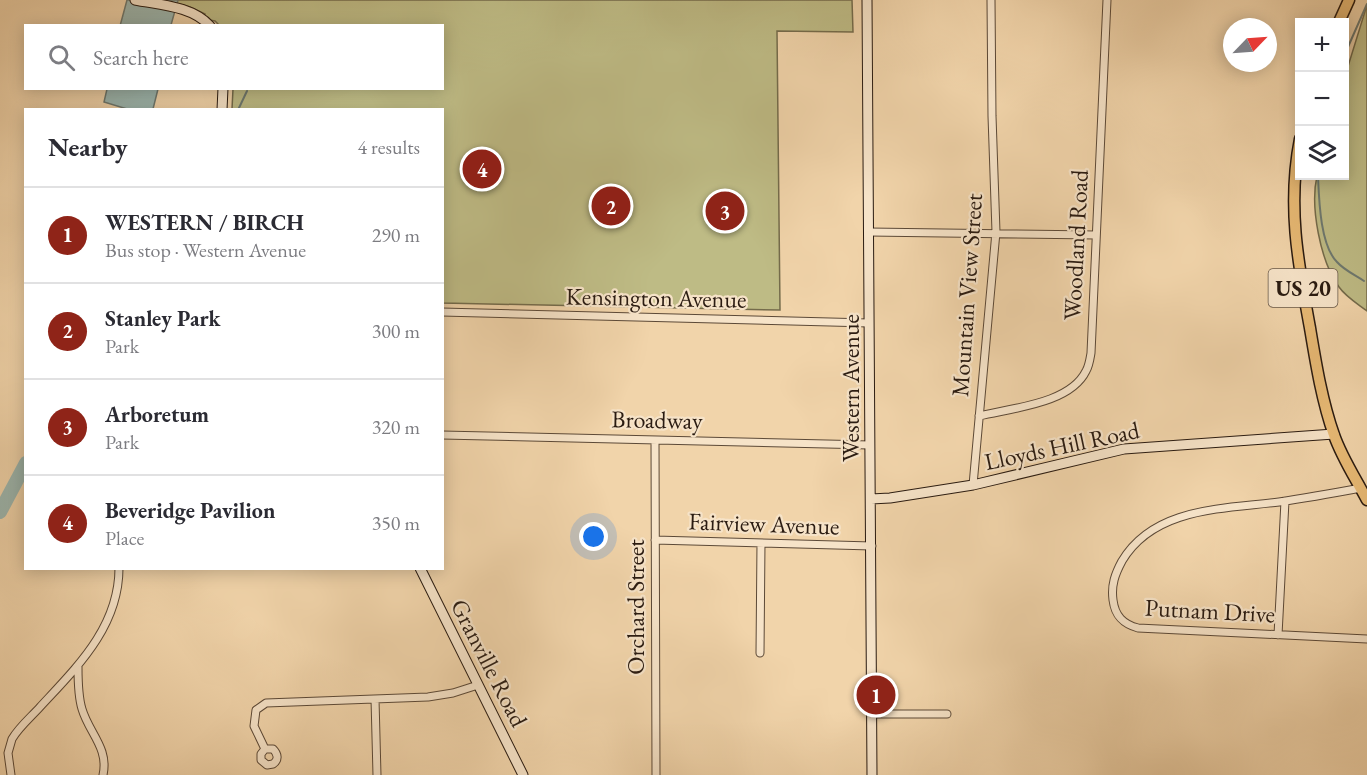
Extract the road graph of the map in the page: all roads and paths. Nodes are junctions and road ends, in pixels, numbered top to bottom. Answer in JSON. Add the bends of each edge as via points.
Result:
{"nodes":[{"id":1,"x":135,"y":0,"type":"edge"},
{"id":2,"x":867,"y":0,"type":"edge"},
{"id":3,"x":991,"y":0,"type":"edge"},
{"id":4,"x":1107,"y":0,"type":"edge"},
{"id":5,"x":1349,"y":0,"type":"edge"},
{"id":6,"x":1341,"y":18,"type":"edge"},
{"id":7,"x":208,"y":24,"type":"edge"},
{"id":8,"x":223,"y":90,"type":"edge"},
{"id":9,"x":222,"y":108,"type":"edge"},
{"id":10,"x":1295,"y":172,"type":"edge"},
{"id":11,"x":869,"y":232,"type":"junction"},
{"id":12,"x":996,"y":232,"type":"junction"},
{"id":13,"x":1096,"y":235,"type":"junction"},
{"id":14,"x":444,"y":312,"type":"edge"},
{"id":15,"x":869,"y":323,"type":"junction"},
{"id":16,"x":979,"y":416,"type":"junction"},
{"id":17,"x":1334,"y":434,"type":"junction"},
{"id":18,"x":444,"y":435,"type":"edge"},
{"id":19,"x":655,"y":440,"type":"junction"},
{"id":20,"x":870,"y":445,"type":"junction"},
{"id":21,"x":973,"y":485,"type":"junction"},
{"id":22,"x":1361,"y":488,"type":"junction"},
{"id":23,"x":871,"y":499,"type":"junction"},
{"id":24,"x":1367,"y":500,"type":"edge"},
{"id":25,"x":1285,"y":501,"type":"junction"},
{"id":26,"x":656,"y":540,"type":"junction"},
{"id":27,"x":762,"y":543,"type":"junction"},
{"id":28,"x":872,"y":546,"type":"junction"},
{"id":29,"x":119,"y":570,"type":"edge"},
{"id":30,"x":421,"y":570,"type":"edge"},
{"id":31,"x":1278,"y":635,"type":"junction"},
{"id":32,"x":1367,"y":639,"type":"edge"},
{"id":33,"x":760,"y":653,"type":"dead end"},
{"id":34,"x":78,"y":667,"type":"junction"},
{"id":35,"x":478,"y":685,"type":"junction"},
{"id":36,"x":375,"y":699,"type":"junction"},
{"id":37,"x":872,"y":714,"type":"junction"},
{"id":38,"x":947,"y":714,"type":"dead end"},
{"id":39,"x":265,"y":749,"type":"dead end"},
{"id":40,"x":8,"y":759,"type":"junction"},
{"id":41,"x":0,"y":761,"type":"edge"},
{"id":42,"x":11,"y":775,"type":"edge"},
{"id":43,"x":103,"y":775,"type":"edge"},
{"id":44,"x":377,"y":775,"type":"edge"},
{"id":45,"x":523,"y":775,"type":"edge"},
{"id":46,"x":656,"y":775,"type":"edge"},
{"id":47,"x":872,"y":775,"type":"edge"}],
"edges":[{"from":1,"to":7,"type":"main road","via":[[189,12]]},
{"from":2,"to":11,"type":"main road","name":"Western Avenue"},
{"from":3,"to":12,"type":"street","name":"Mountain View Street"},
{"from":4,"to":13,"type":"street","name":"Woodland Road"},
{"from":5,"to":6,"type":"main road"},
{"from":8,"to":9,"type":"main road"},
{"from":10,"to":17,"type":"main road","number":"US 20","via":[[1296,246],[1317,369]]},
{"from":11,"to":12,"type":"street"},
{"from":11,"to":15,"type":"main road","name":"Western Avenue"},
{"from":12,"to":13,"type":"street"},
{"from":12,"to":16,"type":"street","name":"Mountain View Street"},
{"from":13,"to":16,"type":"street","name":"Woodland Road","via":[[1091,353],[1086,373],[1067,392],[1054,398]]},
{"from":14,"to":15,"type":"street","name":"Kensington Avenue"},
{"from":15,"to":20,"type":"main road","name":"Western Avenue"},
{"from":16,"to":21,"type":"street","name":"Mountain View Street"},
{"from":17,"to":21,"type":"main road","name":"Lloyds Hill Road","via":[[1124,449]]},
{"from":17,"to":22,"type":"main road","number":"US 20"},
{"from":18,"to":19,"type":"street","name":"Broadway"},
{"from":19,"to":20,"type":"street","name":"Broadway"},
{"from":19,"to":26,"type":"street","name":"Orchard Street"},
{"from":20,"to":23,"type":"main road","name":"Western Avenue"},
{"from":21,"to":23,"type":"main road","name":"Lloyds Hill Road"},
{"from":22,"to":24,"type":"main road","number":"US 20"},
{"from":22,"to":25,"type":"street","name":"Putnam Drive"},
{"from":23,"to":28,"type":"main road","name":"Western Avenue"},
{"from":25,"to":31,"type":"street"},
{"from":25,"to":31,"type":"street","name":"Putnam Drive","via":[[1165,522],[1135,543],[1118,568],[1112,586],[1116,611],[1129,626]]},
{"from":26,"to":27,"type":"street","name":"Fairview Avenue"},
{"from":26,"to":46,"type":"street","name":"Orchard Street"},
{"from":27,"to":28,"type":"street","name":"Fairview Avenue"},
{"from":27,"to":33,"type":"street"},
{"from":28,"to":37,"type":"main road","name":"Western Avenue"},
{"from":29,"to":34,"type":"street","via":[[117,593],[108,619]]},
{"from":30,"to":35,"type":"main road","name":"Granville Road"},
{"from":31,"to":32,"type":"street","name":"Putnam Drive"},
{"from":34,"to":40,"type":"street","via":[[15,734]]},
{"from":34,"to":43,"type":"street","via":[[80,704],[102,749]]},
{"from":35,"to":36,"type":"street","via":[[445,695]]},
{"from":35,"to":45,"type":"main road","name":"Granville Road"},
{"from":36,"to":39,"type":"street","via":[[263,704],[256,711],[254,722]]},
{"from":36,"to":44,"type":"street"},
{"from":37,"to":38,"type":"street"},
{"from":37,"to":47,"type":"main road","name":"Western Avenue"},
{"from":40,"to":41,"type":"street"},
{"from":40,"to":42,"type":"street"}]}
